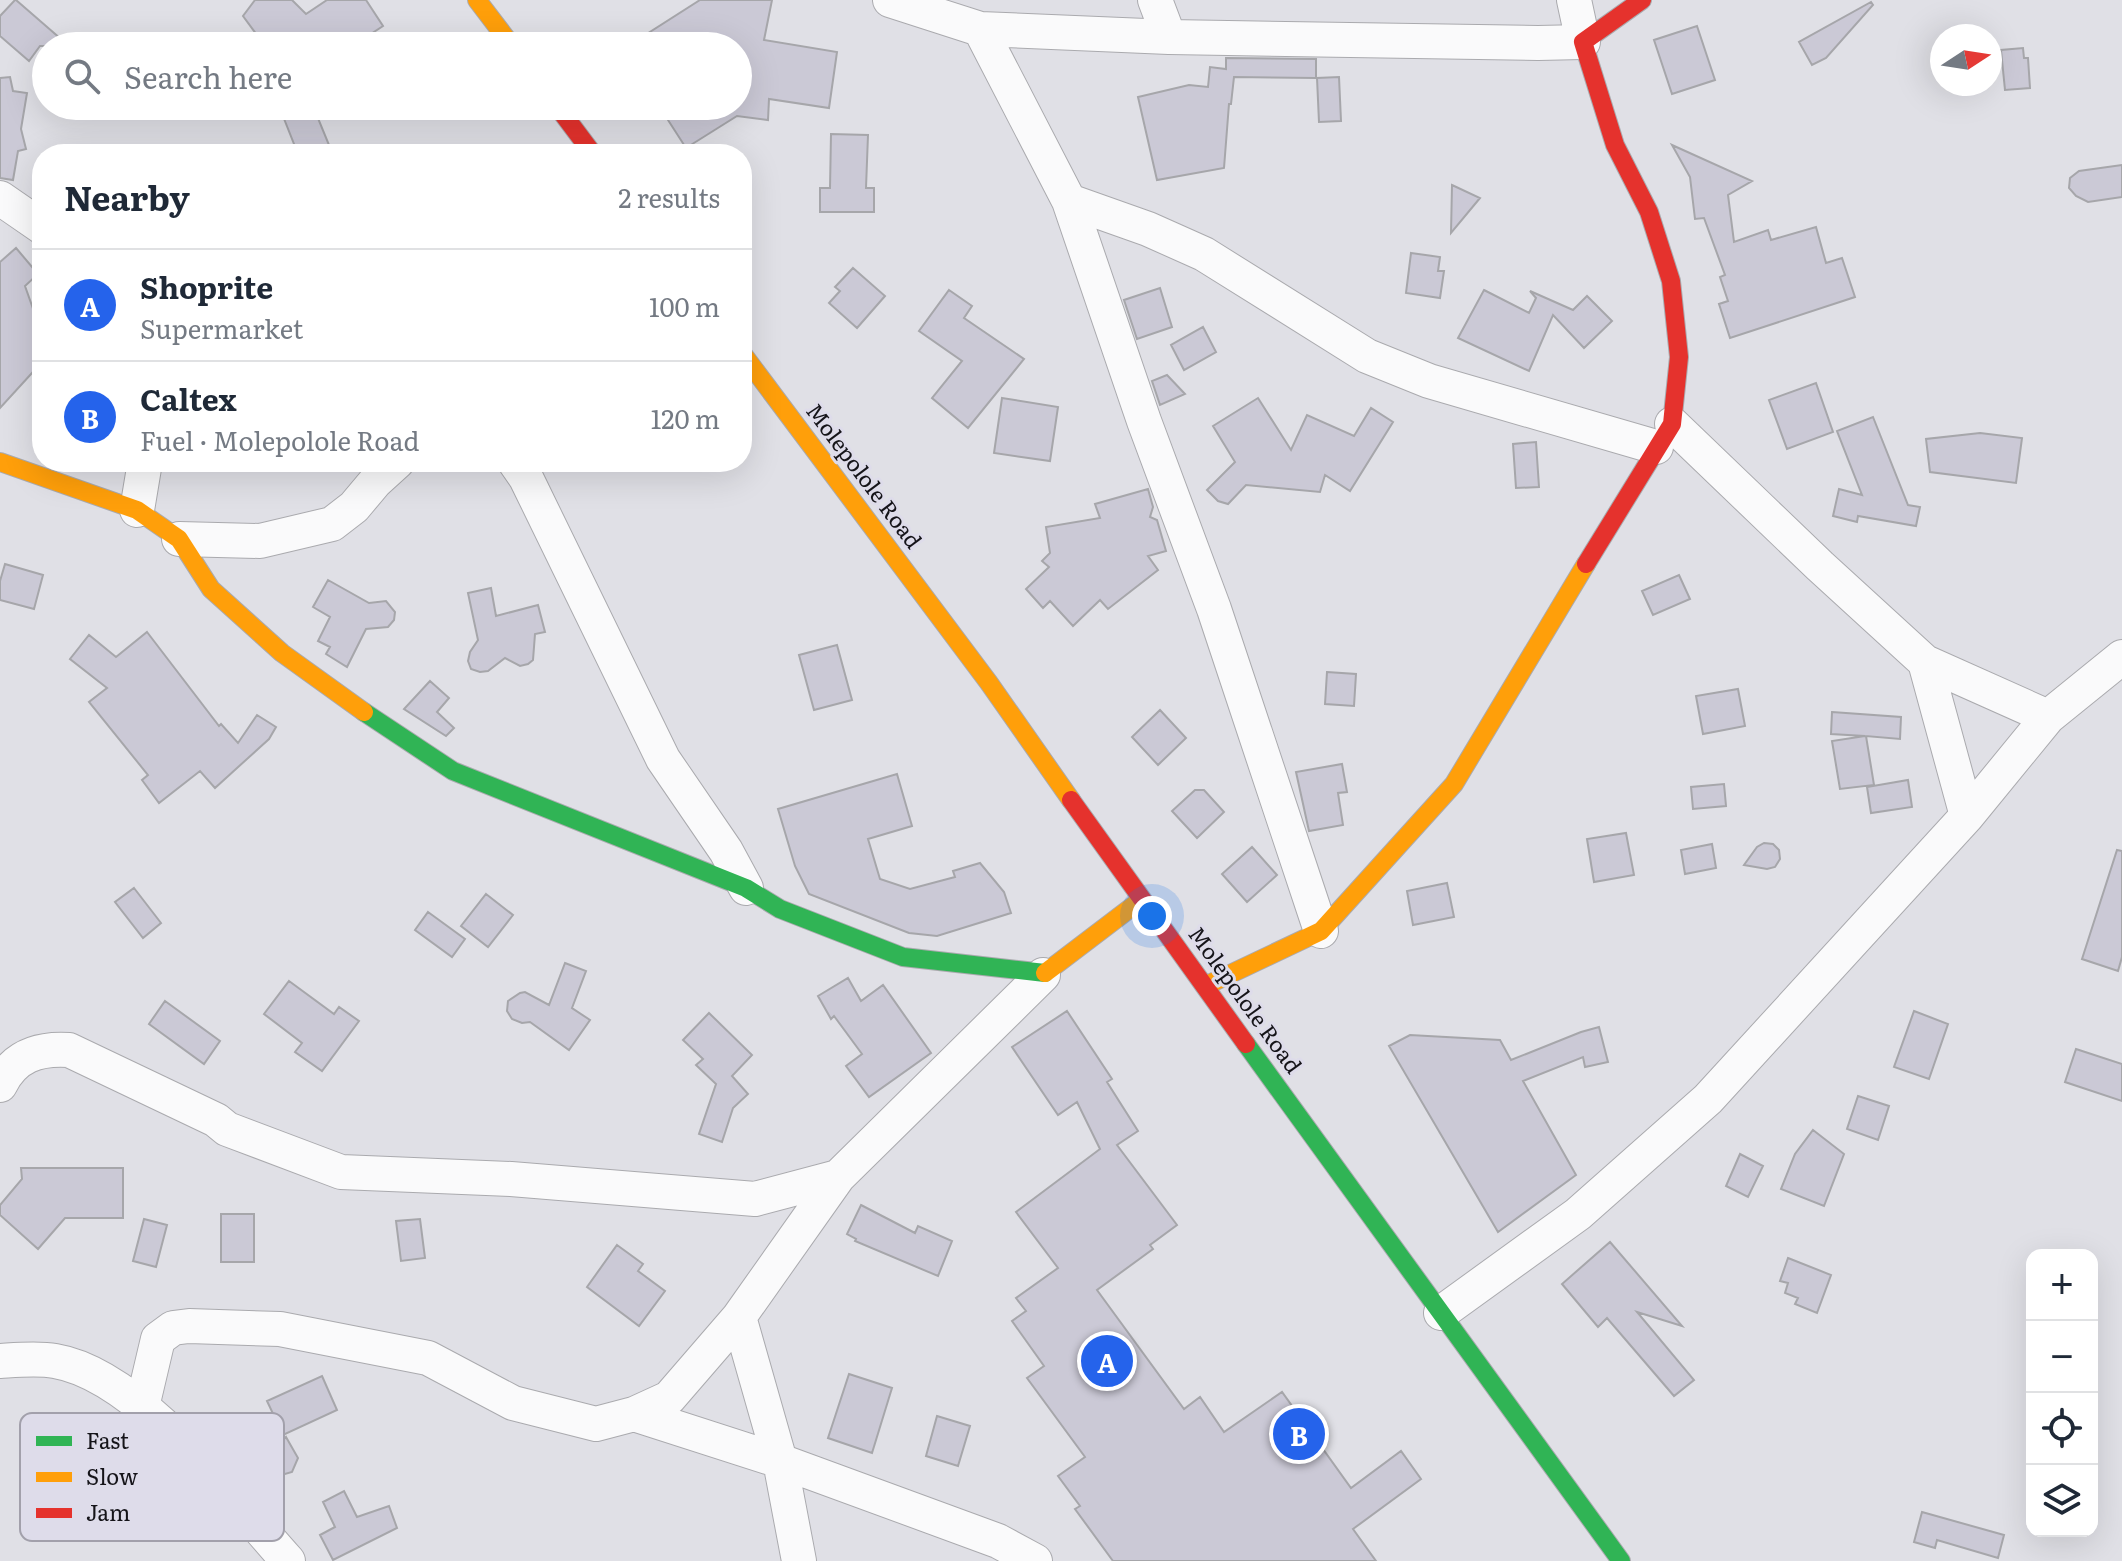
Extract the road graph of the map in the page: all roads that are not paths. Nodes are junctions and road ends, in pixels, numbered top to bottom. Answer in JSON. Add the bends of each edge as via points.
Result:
{"nodes":[{"id":1,"x":477,"y":0,"type":"edge"},
{"id":2,"x":890,"y":0,"type":"edge"},
{"id":3,"x":1155,"y":0,"type":"edge"},
{"id":4,"x":1574,"y":0,"type":"edge"},
{"id":5,"x":1642,"y":0,"type":"edge"},
{"id":6,"x":980,"y":29,"type":"junction"},
{"id":7,"x":501,"y":32,"type":"edge"},
{"id":8,"x":1169,"y":37,"type":"junction"},
{"id":9,"x":1583,"y":42,"type":"junction"},
{"id":10,"x":568,"y":120,"type":"edge"},
{"id":11,"x":586,"y":144,"type":"edge"},
{"id":12,"x":0,"y":198,"type":"edge"},
{"id":13,"x":1069,"y":201,"type":"junction"},
{"id":14,"x":32,"y":220,"type":"edge"},
{"id":15,"x":752,"y":366,"type":"edge"},
{"id":16,"x":1664,"y":435,"type":"junction"},
{"id":17,"x":0,"y":462,"type":"edge"},
{"id":18,"x":143,"y":472,"type":"edge"},
{"id":19,"x":386,"y":472,"type":"edge"},
{"id":20,"x":522,"y":472,"type":"edge"},
{"id":21,"x":137,"y":510,"type":"junction"},
{"id":22,"x":179,"y":539,"type":"junction"},
{"id":23,"x":2122,"y":657,"type":"edge"},
{"id":24,"x":1925,"y":662,"type":"junction"},
{"id":25,"x":2048,"y":717,"type":"junction"},
{"id":26,"x":1967,"y":816,"type":"junction"},
{"id":27,"x":746,"y":888,"type":"junction"},
{"id":28,"x":1141,"y":900,"type":"junction"},
{"id":29,"x":1321,"y":931,"type":"junction"},
{"id":30,"x":1043,"y":975,"type":"junction"},
{"id":31,"x":1205,"y":986,"type":"junction"},
{"id":32,"x":0,"y":1085,"type":"edge"},
{"id":33,"x":838,"y":1177,"type":"junction"},
{"id":34,"x":1441,"y":1313,"type":"junction"},
{"id":35,"x":739,"y":1317,"type":"junction"},
{"id":36,"x":0,"y":1361,"type":"edge"},
{"id":37,"x":142,"y":1407,"type":"junction"},
{"id":38,"x":149,"y":1413,"type":"edge"},
{"id":39,"x":634,"y":1414,"type":"junction"},
{"id":40,"x":780,"y":1461,"type":"junction"},
{"id":41,"x":270,"y":1541,"type":"edge"},
{"id":42,"x":288,"y":1561,"type":"edge"},
{"id":43,"x":799,"y":1561,"type":"edge"},
{"id":44,"x":1035,"y":1561,"type":"edge"},
{"id":45,"x":1621,"y":1561,"type":"edge"}],
"edges":[{"from":1,"to":7,"type":"street"},
{"from":2,"to":6,"type":"street"},
{"from":3,"to":8,"type":"street"},
{"from":4,"to":9,"type":"street"},
{"from":5,"to":9,"type":"street"},
{"from":6,"to":8,"type":"street"},
{"from":6,"to":13,"type":"street"},
{"from":8,"to":9,"type":"street"},
{"from":9,"to":16,"type":"street","via":[[1615,145],[1649,212],[1671,281],[1679,357]]},
{"from":10,"to":11,"type":"street"},
{"from":12,"to":14,"type":"street"},
{"from":13,"to":16,"type":"street","via":[[1204,254],[1324,331],[1429,381]]},
{"from":13,"to":29,"type":"street"},
{"from":15,"to":28,"type":"street","name":"Molepolole Road","via":[[989,683]]},
{"from":16,"to":24,"type":"street"},
{"from":16,"to":29,"type":"street","via":[[1454,784]]},
{"from":17,"to":21,"type":"street"},
{"from":18,"to":21,"type":"street"},
{"from":19,"to":22,"type":"street","via":[[332,524],[260,541]]},
{"from":20,"to":27,"type":"street","via":[[663,759]]},
{"from":21,"to":22,"type":"street"},
{"from":22,"to":27,"type":"street","via":[[211,589],[282,653],[453,771]]},
{"from":23,"to":25,"type":"street"},
{"from":24,"to":25,"type":"street"},
{"from":24,"to":26,"type":"street"},
{"from":25,"to":26,"type":"street"},
{"from":26,"to":34,"type":"street","via":[[1708,1099],[1578,1214]]},
{"from":27,"to":30,"type":"street","via":[[780,909],[903,957]]},
{"from":28,"to":30,"type":"street"},
{"from":28,"to":31,"type":"street","name":"Molepolole Road"},
{"from":29,"to":31,"type":"street"},
{"from":30,"to":33,"type":"street"},
{"from":31,"to":34,"type":"street","name":"Molepolole Road"},
{"from":32,"to":33,"type":"street","via":[[26,1055],[69,1050],[227,1129],[341,1172],[511,1179],[755,1199]]},
{"from":33,"to":35,"type":"street"},
{"from":34,"to":45,"type":"street","name":"Molepolole Road"},
{"from":35,"to":39,"type":"street","via":[[669,1398]]},
{"from":35,"to":40,"type":"street"},
{"from":36,"to":37,"type":"street","via":[[56,1361],[104,1379]]},
{"from":37,"to":38,"type":"street"},
{"from":37,"to":39,"type":"street","via":[[158,1339],[173,1328],[189,1326],[280,1329],[428,1358],[513,1403],[596,1424]]},
{"from":39,"to":40,"type":"street"},
{"from":40,"to":43,"type":"street"},
{"from":40,"to":44,"type":"street","via":[[998,1541]]},
{"from":41,"to":42,"type":"street"}]}
